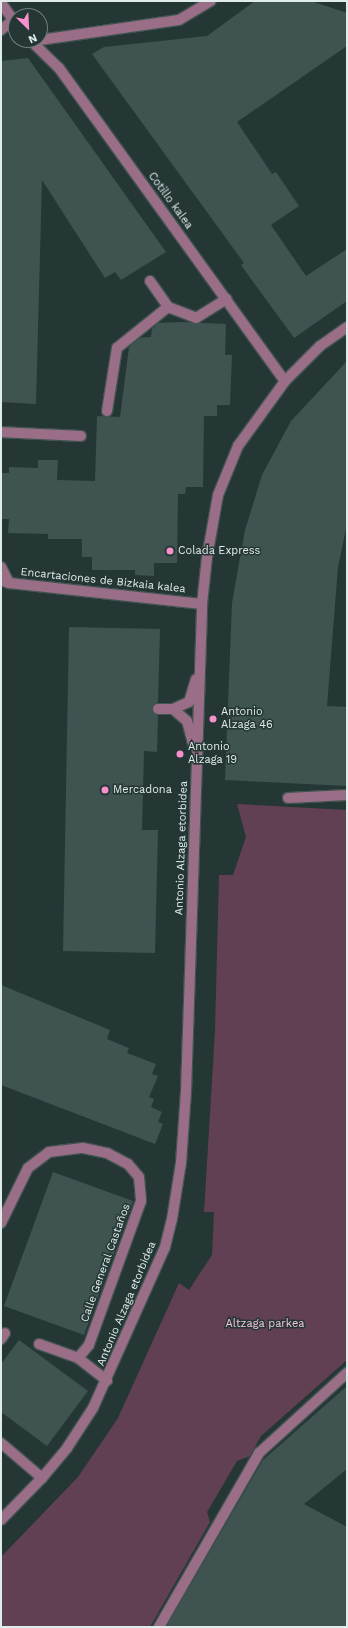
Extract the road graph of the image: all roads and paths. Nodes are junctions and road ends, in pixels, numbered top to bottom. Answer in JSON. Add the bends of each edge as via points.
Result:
{"nodes":[{"id":1,"x":211,"y":1,"type":"edge"},
{"id":2,"x":1,"y":3,"type":"edge"},
{"id":3,"x":8,"y":12,"type":"edge"},
{"id":4,"x":48,"y":38,"type":"edge"},
{"id":5,"x":41,"y":48,"type":"edge"},
{"id":6,"x":150,"y":281,"type":"dead end"},
{"id":7,"x":226,"y":299,"type":"junction"},
{"id":8,"x":168,"y":307,"type":"junction"},
{"id":9,"x":347,"y":327,"type":"edge"},
{"id":10,"x":285,"y":380,"type":"junction"},
{"id":11,"x":107,"y":411,"type":"dead end"},
{"id":12,"x":1,"y":432,"type":"edge"},
{"id":13,"x":81,"y":436,"type":"dead end"},
{"id":14,"x":1,"y":567,"type":"edge"},
{"id":15,"x":5,"y":582,"type":"edge"},
{"id":16,"x":202,"y":604,"type":"junction"},
{"id":17,"x":202,"y":645,"type":"junction"},
{"id":18,"x":158,"y":709,"type":"dead end"},
{"id":19,"x":173,"y":709,"type":"junction"},
{"id":20,"x":196,"y":776,"type":"junction"},
{"id":21,"x":347,"y":795,"type":"edge"},
{"id":22,"x":288,"y":798,"type":"dead end"},
{"id":23,"x":1,"y":1223,"type":"edge"},
{"id":24,"x":39,"y":1344,"type":"dead end"},
{"id":25,"x":78,"y":1358,"type":"junction"},
{"id":26,"x":347,"y":1373,"type":"edge"},
{"id":27,"x":107,"y":1381,"type":"junction"},
{"id":28,"x":1,"y":1443,"type":"edge"},
{"id":29,"x":42,"y":1478,"type":"junction"},
{"id":30,"x":1,"y":1520,"type":"edge"},
{"id":31,"x":159,"y":1627,"type":"edge"}],
"edges":[{"from":1,"to":4,"type":"street","name":"Cotillo kalea","via":[[179,20]]},
{"from":2,"to":3,"type":"street"},
{"from":5,"to":7,"type":"street","name":"Cotillo kalea","via":[[59,68]]},
{"from":6,"to":8,"type":"street"},
{"from":7,"to":8,"type":"street","via":[[196,318]]},
{"from":7,"to":10,"type":"street","name":"Cotillo kalea"},
{"from":8,"to":11,"type":"street","via":[[117,348]]},
{"from":9,"to":10,"type":"street","name":"Antonio Alzaga etorbidea","via":[[320,346]]},
{"from":10,"to":16,"type":"street","name":"Antonio Alzaga etorbidea","via":[[238,446],[218,495]]},
{"from":12,"to":13,"type":"street"},
{"from":14,"to":15,"type":"street"},
{"from":15,"to":16,"type":"street","name":"Encartaciones de Bizkaia kalea"},
{"from":16,"to":17,"type":"street","name":"Antonio Alzaga etorbidea"},
{"from":17,"to":19,"type":"street","via":[[198,655],[195,687],[189,702]]},
{"from":17,"to":20,"type":"street","name":"Antonio Alzaga etorbidea"},
{"from":18,"to":19,"type":"street"},
{"from":19,"to":20,"type":"street","via":[[187,721],[192,733]]},
{"from":20,"to":27,"type":"street","name":"Antonio Alzaga etorbidea","via":[[186,1092],[181,1163],[165,1247]]},
{"from":21,"to":22,"type":"street"},
{"from":23,"to":25,"type":"street","name":"Calle General Castaños","via":[[28,1168],[49,1152],[83,1148],[107,1153],[128,1164],[138,1177],[141,1201],[89,1345]]},
{"from":24,"to":25,"type":"street"},
{"from":25,"to":27,"type":"street"},
{"from":26,"to":31,"type":"street","via":[[259,1453]]},
{"from":27,"to":29,"type":"street","name":"Antonio Alzaga etorbidea","via":[[94,1408],[76,1435]]},
{"from":28,"to":29,"type":"street"},
{"from":29,"to":30,"type":"street","name":"Antonio Alzaga etorbidea"}]}
